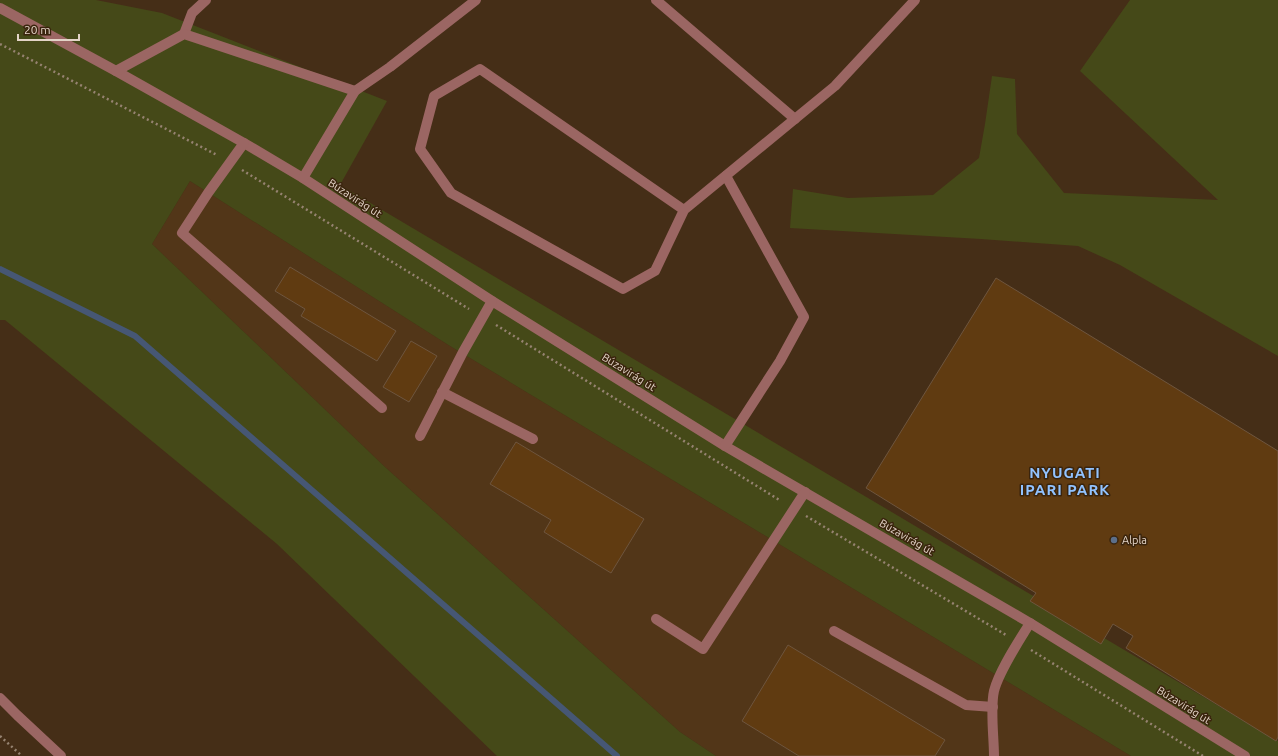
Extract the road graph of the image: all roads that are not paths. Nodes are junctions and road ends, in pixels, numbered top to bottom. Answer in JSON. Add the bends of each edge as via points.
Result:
{"nodes":[{"id":1,"x":206,"y":0,"type":"edge"},
{"id":2,"x":476,"y":0,"type":"edge"},
{"id":3,"x":656,"y":0,"type":"edge"},
{"id":4,"x":915,"y":0,"type":"edge"},
{"id":5,"x":0,"y":8,"type":"edge"},
{"id":6,"x":184,"y":34,"type":"junction"},
{"id":7,"x":116,"y":71,"type":"junction"},
{"id":8,"x":355,"y":91,"type":"junction"},
{"id":9,"x":795,"y":119,"type":"junction"},
{"id":10,"x":244,"y":143,"type":"junction"},
{"id":11,"x":726,"y":176,"type":"junction"},
{"id":12,"x":303,"y":178,"type":"junction"},
{"id":13,"x":684,"y":210,"type":"junction"},
{"id":14,"x":492,"y":301,"type":"junction"},
{"id":15,"x":442,"y":392,"type":"junction"},
{"id":16,"x":382,"y":408,"type":"dead end"},
{"id":17,"x":420,"y":436,"type":"dead end"},
{"id":18,"x":532,"y":440,"type":"dead end"},
{"id":19,"x":725,"y":446,"type":"junction"},
{"id":20,"x":805,"y":492,"type":"junction"},
{"id":21,"x":656,"y":619,"type":"dead end"},
{"id":22,"x":1030,"y":623,"type":"junction"},
{"id":23,"x":834,"y":631,"type":"dead end"},
{"id":24,"x":0,"y":698,"type":"edge"},
{"id":25,"x":993,"y":707,"type":"junction"},
{"id":26,"x":61,"y":756,"type":"edge"},
{"id":27,"x":994,"y":756,"type":"edge"},
{"id":28,"x":1245,"y":756,"type":"edge"}],
"edges":[{"from":1,"to":6,"type":"street","via":[[192,13]]},
{"from":2,"to":8,"type":"street"},
{"from":3,"to":9,"type":"street"},
{"from":4,"to":9,"type":"street","via":[[835,86]]},
{"from":5,"to":7,"type":"street","name":"Búzavirág út"},
{"from":6,"to":7,"type":"street"},
{"from":6,"to":8,"type":"street"},
{"from":7,"to":10,"type":"street","name":"Búzavirág út"},
{"from":8,"to":12,"type":"street"},
{"from":9,"to":11,"type":"street"},
{"from":10,"to":12,"type":"street","name":"Búzavirág út"},
{"from":10,"to":16,"type":"street","via":[[182,233]]},
{"from":11,"to":13,"type":"street"},
{"from":11,"to":19,"type":"street","via":[[804,317],[780,361]]},
{"from":12,"to":14,"type":"street","name":"Búzavirág út"},
{"from":13,"to":13,"type":"street","via":[[655,271],[623,289],[451,193],[420,149],[434,96],[480,69]]},
{"from":14,"to":15,"type":"street"},
{"from":14,"to":19,"type":"street","name":"Búzavirág út"},
{"from":15,"to":17,"type":"street"},
{"from":15,"to":18,"type":"street"},
{"from":19,"to":20,"type":"street","name":"Búzavirág út"},
{"from":20,"to":21,"type":"street","via":[[703,649]]},
{"from":20,"to":22,"type":"street","name":"Búzavirág út"},
{"from":22,"to":25,"type":"street","via":[[1001,673],[994,691]]},
{"from":22,"to":28,"type":"street","name":"Búzavirág út"},
{"from":23,"to":25,"type":"street","via":[[966,705]]},
{"from":24,"to":26,"type":"street"},
{"from":25,"to":27,"type":"street"}]}
